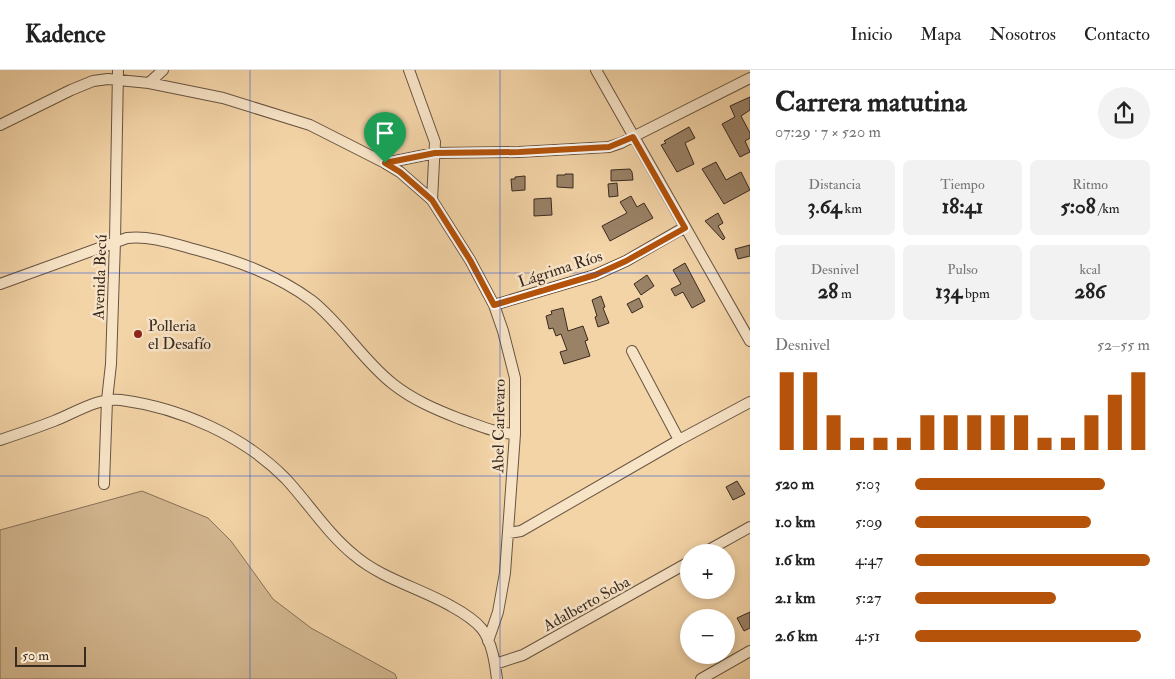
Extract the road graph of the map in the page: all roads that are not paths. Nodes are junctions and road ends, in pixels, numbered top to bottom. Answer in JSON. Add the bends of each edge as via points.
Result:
{"nodes":[{"id":1,"x":163,"y":70,"type":"edge"},
{"id":2,"x":409,"y":70,"type":"edge"},
{"id":3,"x":596,"y":70,"type":"edge"},
{"id":4,"x":118,"y":75,"type":"edge"},
{"id":5,"x":750,"y":78,"type":"edge"},
{"id":6,"x":149,"y":84,"type":"junction"},
{"id":7,"x":0,"y":125,"type":"edge"},
{"id":8,"x":633,"y":137,"type":"junction"},
{"id":9,"x":435,"y":153,"type":"junction"},
{"id":10,"x":385,"y":163,"type":"junction"},
{"id":11,"x":432,"y":200,"type":"junction"},
{"id":12,"x":685,"y":228,"type":"junction"},
{"id":13,"x":115,"y":241,"type":"junction"},
{"id":14,"x":0,"y":284,"type":"edge"},
{"id":15,"x":494,"y":305,"type":"junction"},
{"id":16,"x":746,"y":327,"type":"edge"},
{"id":17,"x":750,"y":341,"type":"edge"},
{"id":18,"x":632,"y":351,"type":"dead end"},
{"id":19,"x":107,"y":400,"type":"junction"},
{"id":20,"x":750,"y":402,"type":"edge"},
{"id":21,"x":515,"y":434,"type":"junction"},
{"id":22,"x":0,"y":440,"type":"edge"},
{"id":23,"x":679,"y":440,"type":"junction"},
{"id":24,"x":104,"y":484,"type":"dead end"},
{"id":25,"x":750,"y":527,"type":"edge"},
{"id":26,"x":509,"y":533,"type":"junction"},
{"id":27,"x":719,"y":544,"type":"edge"},
{"id":28,"x":680,"y":567,"type":"edge"},
{"id":29,"x":488,"y":641,"type":"junction"},
{"id":30,"x":750,"y":652,"type":"edge"},
{"id":31,"x":495,"y":664,"type":"junction"},
{"id":32,"x":496,"y":679,"type":"edge"},
{"id":33,"x":701,"y":679,"type":"edge"}],
"edges":[{"from":1,"to":6,"type":"street"},
{"from":2,"to":9,"type":"street","via":[[435,142]]},
{"from":3,"to":8,"type":"street"},
{"from":4,"to":6,"type":"street","name":"Abel Carlevaro"},
{"from":4,"to":7,"type":"street","name":"Abel Carlevaro","via":[[71,90]]},
{"from":4,"to":13,"type":"street","name":"Avenida Becú"},
{"from":5,"to":8,"type":"street"},
{"from":6,"to":10,"type":"street","name":"Abel Carlevaro","via":[[223,98],[310,125]]},
{"from":8,"to":9,"type":"street","via":[[609,147]]},
{"from":8,"to":12,"type":"street"},
{"from":9,"to":10,"type":"street"},
{"from":9,"to":11,"type":"street"},
{"from":10,"to":11,"type":"street","name":"Abel Carlevaro"},
{"from":11,"to":15,"type":"street","name":"Abel Carlevaro"},
{"from":12,"to":15,"type":"street","name":"Lágrima Ríos","via":[[595,275]]},
{"from":12,"to":16,"type":"street"},
{"from":13,"to":14,"type":"street"},
{"from":13,"to":19,"type":"street","name":"Avenida Becú"},
{"from":13,"to":21,"type":"street","via":[[134,237],[158,241],[216,255],[263,272],[312,301],[386,377],[413,398],[485,428]]},
{"from":15,"to":21,"type":"street","name":"Abel Carlevaro","via":[[516,378]]},
{"from":16,"to":17,"type":"street"},
{"from":18,"to":23,"type":"street"},
{"from":19,"to":22,"type":"street"},
{"from":19,"to":24,"type":"street","name":"Avenida Becú"},
{"from":19,"to":29,"type":"street","via":[[133,402],[186,416],[233,439],[271,465],[354,555],[383,574],[460,611],[482,629]]},
{"from":20,"to":23,"type":"street"},
{"from":21,"to":26,"type":"street","name":"Abel Carlevaro"},
{"from":23,"to":26,"type":"street","via":[[521,531]]},
{"from":25,"to":27,"type":"street"},
{"from":26,"to":29,"type":"street","name":"Abel Carlevaro","via":[[498,612]]},
{"from":28,"to":31,"type":"street","name":"Adalberto Soba","via":[[523,655]]},
{"from":29,"to":31,"type":"street"},
{"from":30,"to":33,"type":"street"},
{"from":31,"to":32,"type":"street"}]}
